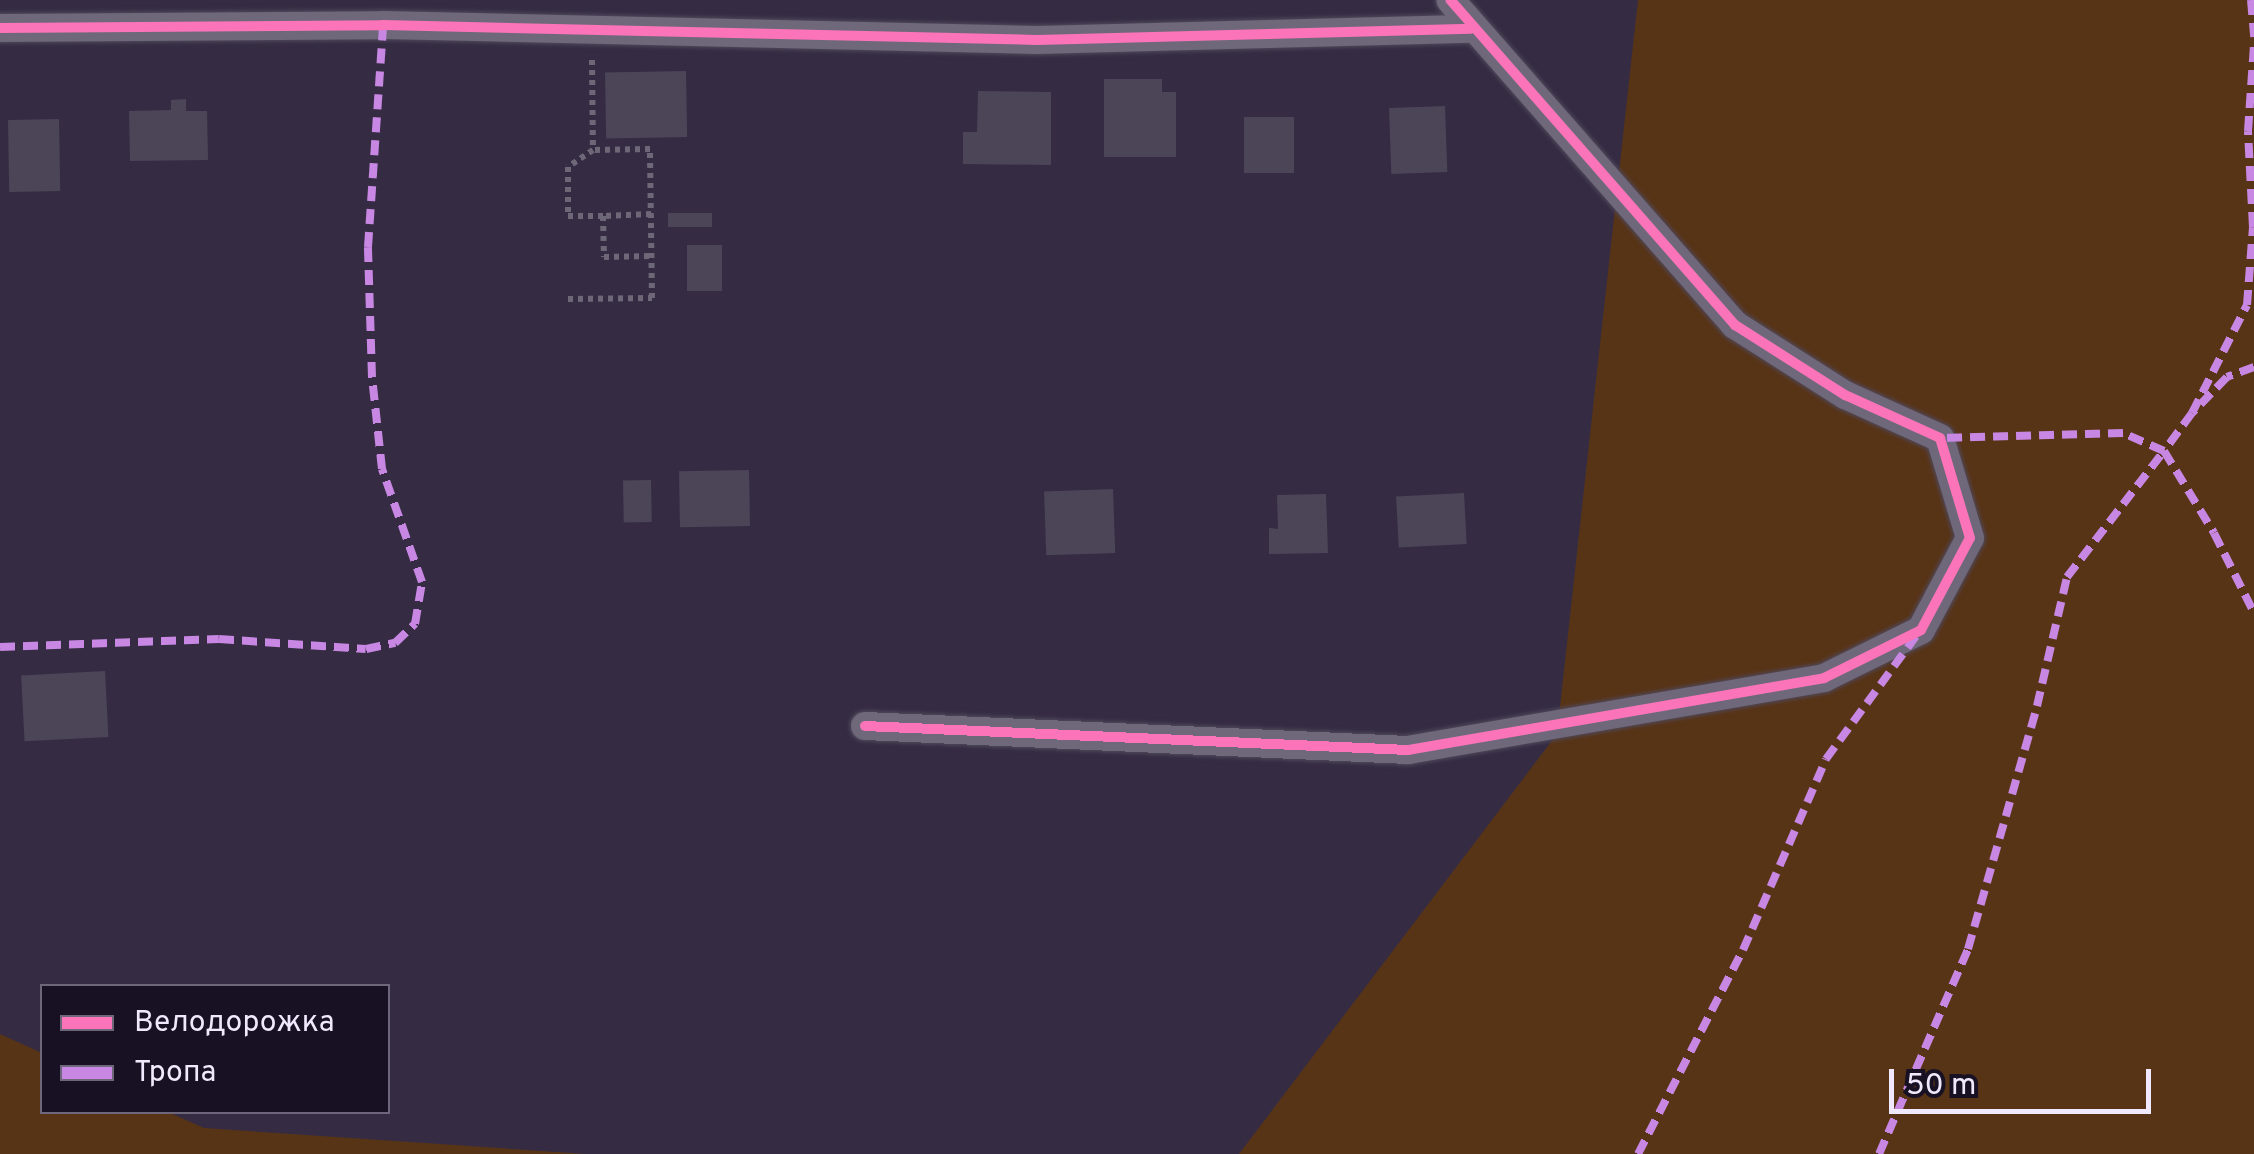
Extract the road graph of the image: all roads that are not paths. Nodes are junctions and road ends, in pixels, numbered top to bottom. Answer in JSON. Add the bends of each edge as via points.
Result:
{"nodes":[{"id":1,"x":1450,"y":0,"type":"edge"},
{"id":2,"x":383,"y":12,"type":"edge"},
{"id":3,"x":0,"y":28,"type":"edge"},
{"id":4,"x":1471,"y":28,"type":"junction"},
{"id":5,"x":865,"y":726,"type":"dead end"}],
"edges":[{"from":1,"to":4,"type":"street"},
{"from":2,"to":3,"type":"street"},
{"from":2,"to":4,"type":"street","via":[[592,31],[1038,40]]},
{"from":4,"to":5,"type":"street","via":[[1735,325],[1845,395],[1940,438],[1970,538],[1921,630],[1824,678],[1408,750]]}]}
